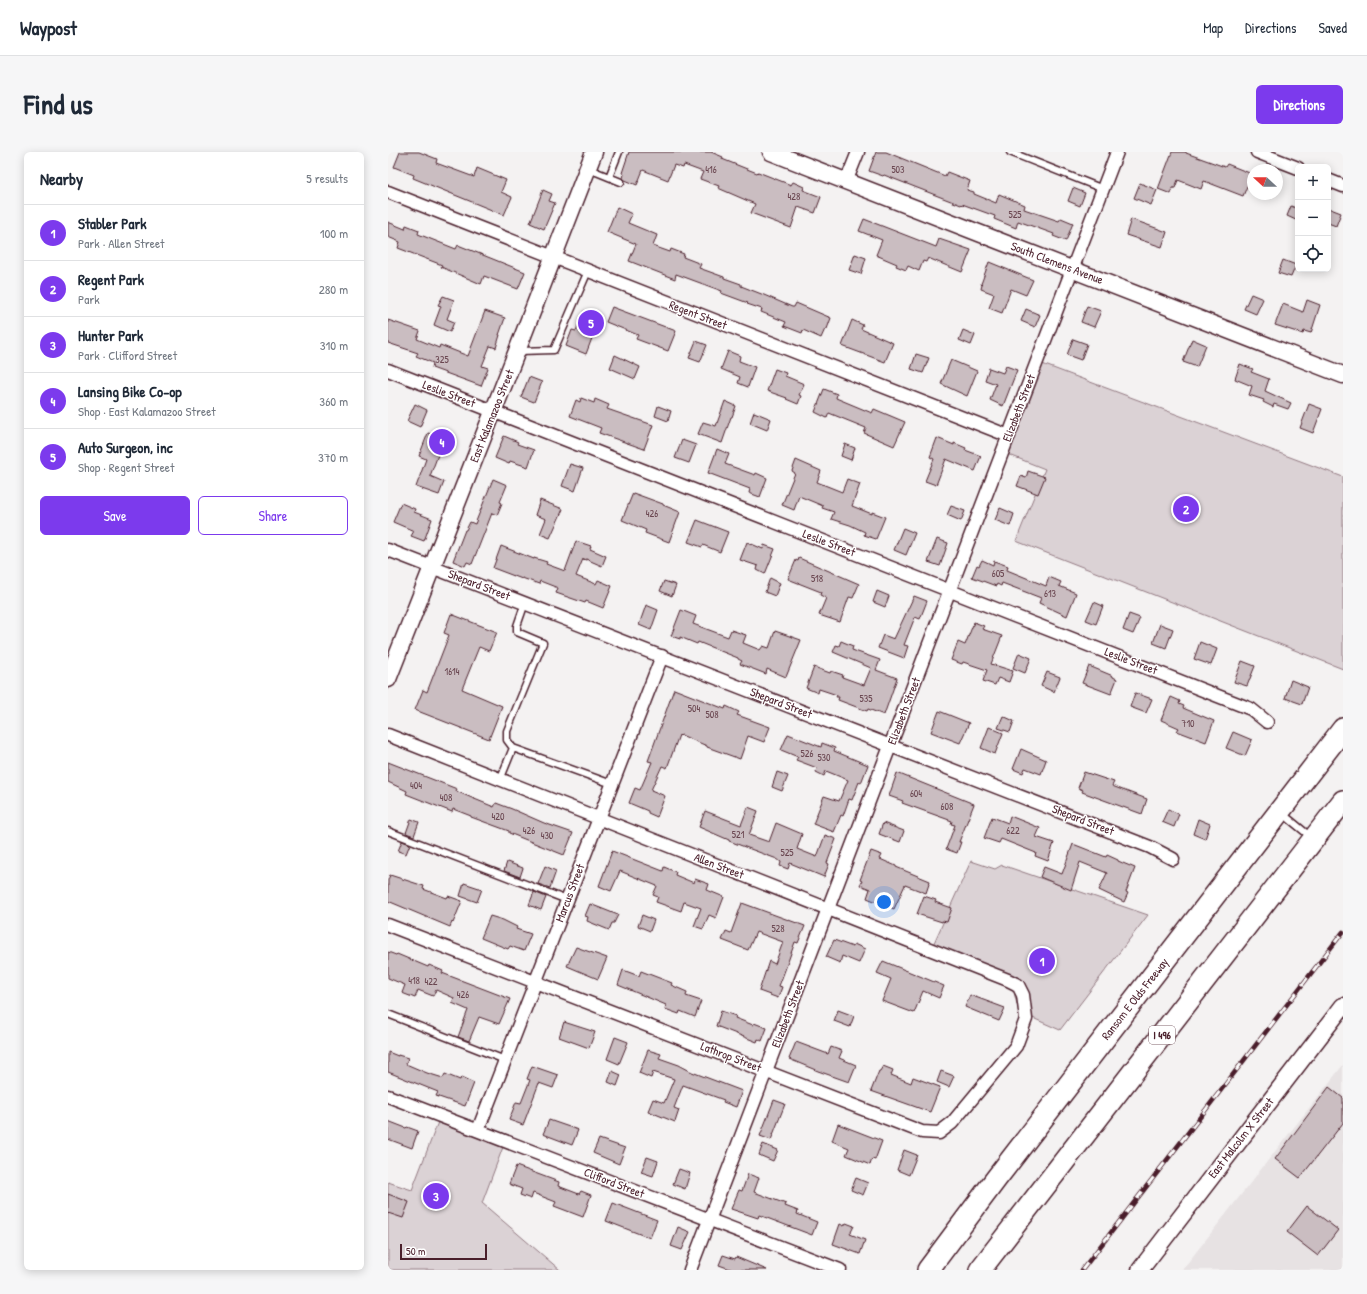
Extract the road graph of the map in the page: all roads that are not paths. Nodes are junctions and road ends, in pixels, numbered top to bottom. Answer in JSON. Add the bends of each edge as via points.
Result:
{"nodes":[{"id":1,"x":594,"y":152,"type":"edge"},
{"id":2,"x":619,"y":152,"type":"edge"},
{"id":3,"x":771,"y":152,"type":"edge"},
{"id":4,"x":858,"y":152,"type":"edge"},
{"id":5,"x":1010,"y":152,"type":"edge"},
{"id":6,"x":1117,"y":152,"type":"edge"},
{"id":7,"x":1257,"y":152,"type":"edge"},
{"id":8,"x":1295,"y":167,"type":"edge"},
{"id":9,"x":588,"y":168,"type":"junction"},
{"id":10,"x":609,"y":177,"type":"junction"},
{"id":11,"x":1331,"y":181,"type":"edge"},
{"id":12,"x":621,"y":182,"type":"dead end"},
{"id":13,"x":846,"y":182,"type":"junction"},
{"id":14,"x":1343,"y":186,"type":"edge"},
{"id":15,"x":1103,"y":189,"type":"junction"},
{"id":16,"x":388,"y":192,"type":"edge"},
{"id":17,"x":553,"y":257,"type":"junction"},
{"id":18,"x":1073,"y":269,"type":"junction"},
{"id":19,"x":588,"y":271,"type":"junction"},
{"id":20,"x":517,"y":351,"type":"junction"},
{"id":21,"x":388,"y":370,"type":"edge"},
{"id":22,"x":1343,"y":375,"type":"edge"},
{"id":23,"x":493,"y":412,"type":"junction"},
{"id":24,"x":1008,"y":436,"type":"junction"},
{"id":25,"x":388,"y":550,"type":"edge"},
{"id":26,"x":432,"y":567,"type":"junction"},
{"id":27,"x":951,"y":590,"type":"junction"},
{"id":28,"x":525,"y":603,"type":"junction"},
{"id":29,"x":662,"y":656,"type":"junction"},
{"id":30,"x":388,"y":679,"type":"edge"},
{"id":31,"x":1267,"y":722,"type":"dead end"},
{"id":32,"x":1343,"y":729,"type":"edge"},
{"id":33,"x":388,"y":735,"type":"edge"},
{"id":34,"x":890,"y":746,"type":"junction"},
{"id":35,"x":512,"y":748,"type":"junction"},
{"id":36,"x":500,"y":780,"type":"junction"},
{"id":37,"x":612,"y":784,"type":"junction"},
{"id":38,"x":1343,"y":801,"type":"edge"},
{"id":39,"x":1280,"y":811,"type":"junction"},
{"id":40,"x":599,"y":819,"type":"junction"},
{"id":41,"x":388,"y":831,"type":"edge"},
{"id":42,"x":1314,"y":838,"type":"junction"},
{"id":43,"x":1173,"y":859,"type":"dead end"},
{"id":44,"x":567,"y":900,"type":"junction"},
{"id":45,"x":828,"y":909,"type":"junction"},
{"id":46,"x":388,"y":925,"type":"edge"},
{"id":47,"x":535,"y":982,"type":"junction"},
{"id":48,"x":1343,"y":1006,"type":"edge"},
{"id":49,"x":388,"y":1014,"type":"edge"},
{"id":50,"x":1026,"y":1019,"type":"joint"},
{"id":51,"x":505,"y":1060,"type":"junction"},
{"id":52,"x":766,"y":1071,"type":"junction"},
{"id":53,"x":388,"y":1096,"type":"edge"},
{"id":54,"x":478,"y":1130,"type":"junction"},
{"id":55,"x":996,"y":1179,"type":"junction"},
{"id":56,"x":709,"y":1220,"type":"junction"},
{"id":57,"x":819,"y":1266,"type":"edge"},
{"id":58,"x":690,"y":1270,"type":"edge"},
{"id":59,"x":840,"y":1270,"type":"edge"},
{"id":60,"x":918,"y":1270,"type":"edge"},
{"id":61,"x":928,"y":1270,"type":"edge"},
{"id":62,"x":980,"y":1270,"type":"edge"},
{"id":63,"x":1140,"y":1270,"type":"edge"}],
"edges":[{"from":1,"to":9,"type":"street","name":"East Kalamazoo Street"},
{"from":2,"to":10,"type":"lane"},
{"from":3,"to":13,"type":"street","name":"South Clemens Avenue"},
{"from":4,"to":13,"type":"street"},
{"from":5,"to":15,"type":"lane"},
{"from":6,"to":15,"type":"street","name":"Elizabeth Street"},
{"from":7,"to":8,"type":"street"},
{"from":9,"to":10,"type":"lane"},
{"from":9,"to":17,"type":"street","name":"East Kalamazoo Street"},
{"from":10,"to":12,"type":"lane"},
{"from":11,"to":14,"type":"street"},
{"from":13,"to":18,"type":"street","name":"South Clemens Avenue"},
{"from":15,"to":18,"type":"street","name":"Elizabeth Street"},
{"from":16,"to":17,"type":"street","name":"Regent Street"},
{"from":17,"to":19,"type":"street","name":"Regent Street"},
{"from":17,"to":20,"type":"street","name":"East Kalamazoo Street"},
{"from":18,"to":22,"type":"street","name":"South Clemens Avenue"},
{"from":18,"to":24,"type":"street","name":"Elizabeth Street"},
{"from":19,"to":20,"type":"lane","via":[[554,350]]},
{"from":19,"to":24,"type":"street","name":"Regent Street"},
{"from":20,"to":23,"type":"street","name":"East Kalamazoo Street"},
{"from":21,"to":23,"type":"street","name":"Leslie Street"},
{"from":23,"to":26,"type":"street","name":"East Kalamazoo Street"},
{"from":23,"to":27,"type":"street","name":"Leslie Street"},
{"from":24,"to":27,"type":"street","name":"Elizabeth Street"},
{"from":25,"to":26,"type":"street","name":"Shepard Street"},
{"from":26,"to":28,"type":"street","name":"Shepard Street"},
{"from":26,"to":30,"type":"street","name":"East Kalamazoo Street"},
{"from":27,"to":31,"type":"street","name":"Leslie Street","via":[[1251,709]]},
{"from":27,"to":34,"type":"street","name":"Elizabeth Street"},
{"from":28,"to":29,"type":"street","name":"Shepard Street"},
{"from":28,"to":35,"type":"lane","via":[[517,632],[543,643],[507,730],[507,740]]},
{"from":29,"to":34,"type":"street","name":"Shepard Street"},
{"from":29,"to":37,"type":"street","name":"Marcus Street"},
{"from":32,"to":39,"type":"highway","name":"Ransom E Olds Freeway"},
{"from":33,"to":36,"type":"street","name":"Allen Street"},
{"from":34,"to":43,"type":"street","name":"Shepard Street","via":[[1150,847]]},
{"from":34,"to":45,"type":"street","name":"Elizabeth Street"},
{"from":35,"to":36,"type":"lane"},
{"from":35,"to":37,"type":"lane"},
{"from":36,"to":40,"type":"street","name":"Allen Street"},
{"from":37,"to":40,"type":"street","name":"Marcus Street"},
{"from":38,"to":42,"type":"highway","number":"I 496"},
{"from":39,"to":42,"type":"lane"},
{"from":39,"to":55,"type":"highway","name":"Ransom E Olds Freeway"},
{"from":40,"to":44,"type":"street","name":"Marcus Street"},
{"from":40,"to":45,"type":"street","name":"Allen Street"},
{"from":41,"to":44,"type":"lane"},
{"from":42,"to":62,"type":"highway","number":"I 496"},
{"from":44,"to":47,"type":"street","name":"Marcus Street"},
{"from":45,"to":50,"type":"street","name":"Allen Street","via":[[1018,985],[1023,995]]},
{"from":45,"to":52,"type":"street","name":"Elizabeth Street"},
{"from":46,"to":47,"type":"street","name":"Lathrop Street"},
{"from":47,"to":51,"type":"street","name":"Marcus Street"},
{"from":47,"to":52,"type":"street","name":"Lathrop Street"},
{"from":48,"to":63,"type":"street","name":"East Malcolm X Street"},
{"from":49,"to":51,"type":"lane"},
{"from":50,"to":52,"type":"street","name":"Lathrop Street","via":[[1016,1046],[952,1123],[939,1133],[922,1132]]},
{"from":51,"to":54,"type":"street","name":"Marcus Street"},
{"from":52,"to":56,"type":"street","name":"Elizabeth Street"},
{"from":53,"to":54,"type":"street","name":"Clifford Street"},
{"from":54,"to":56,"type":"street","name":"Clifford Street"},
{"from":55,"to":60,"type":"highway"},
{"from":55,"to":61,"type":"highway","name":"Ransom E Olds Freeway"},
{"from":56,"to":57,"type":"street","name":"Clifford Street"},
{"from":56,"to":58,"type":"street","name":"Elizabeth Street"},
{"from":57,"to":59,"type":"street","name":"Clifford Street"}]}
